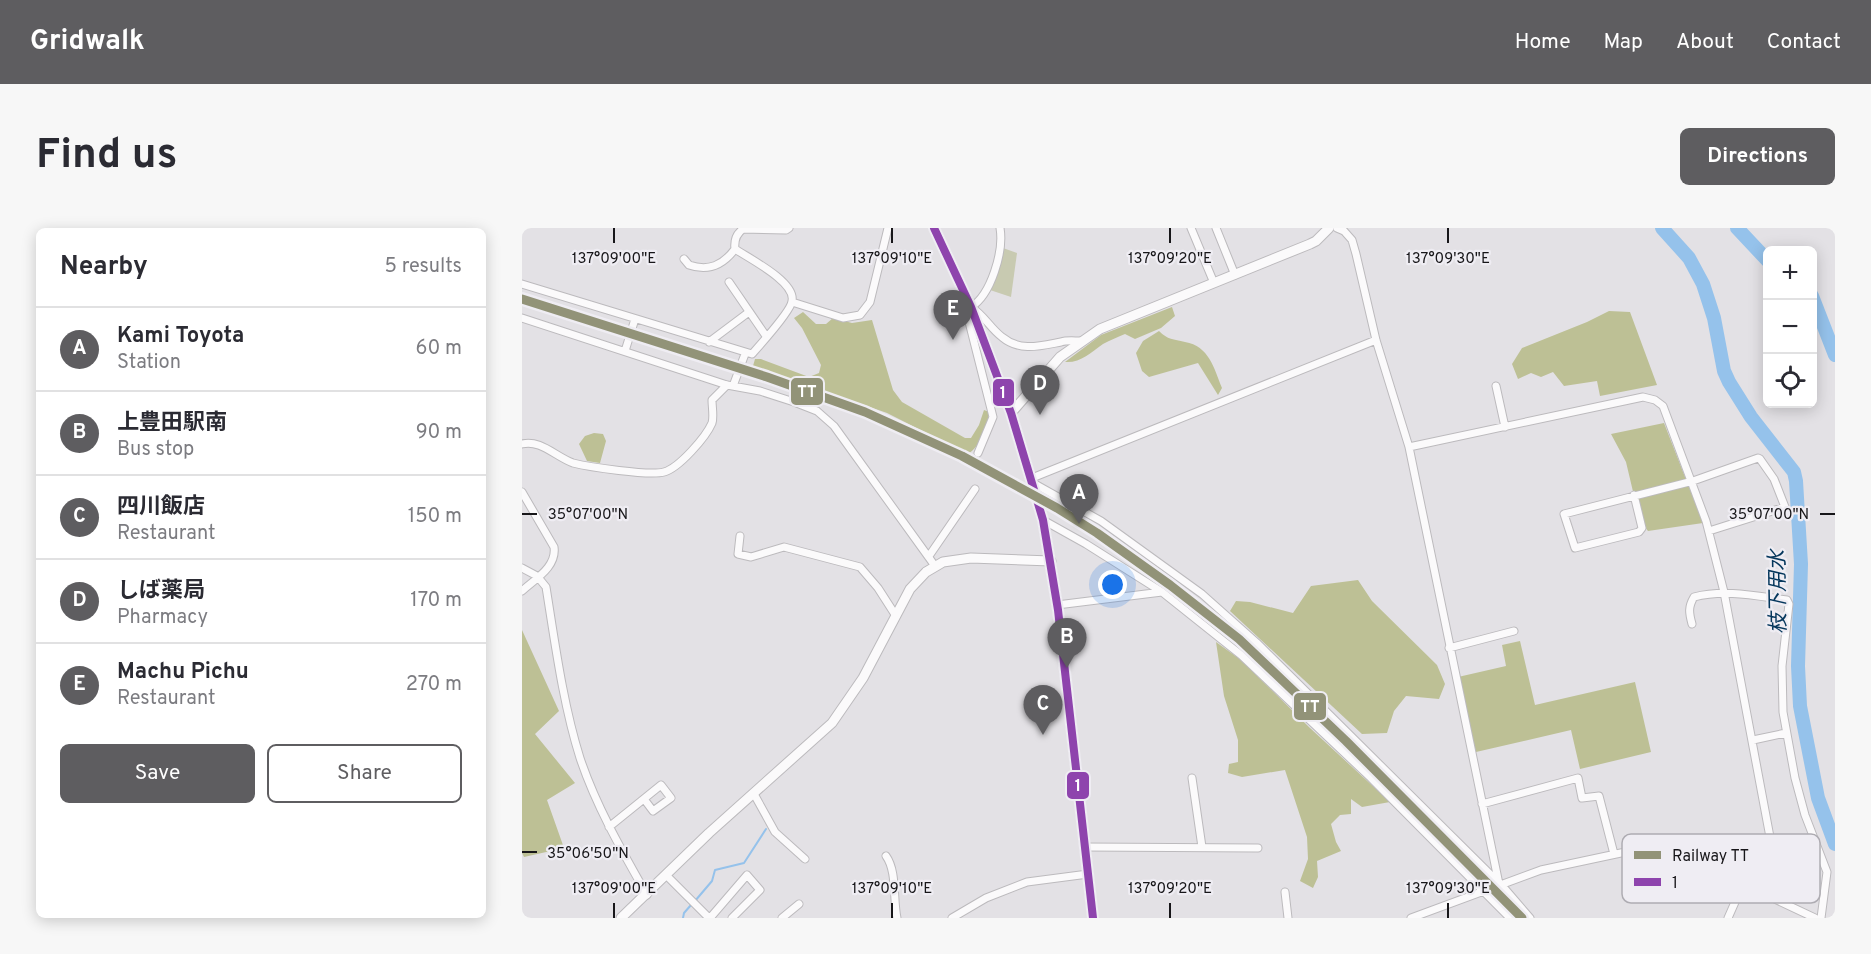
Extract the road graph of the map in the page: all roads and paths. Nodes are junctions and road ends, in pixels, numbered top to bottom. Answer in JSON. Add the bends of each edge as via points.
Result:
{"nodes":[{"id":1,"x":789,"y":228,"type":"edge"},
{"id":2,"x":888,"y":228,"type":"edge"},
{"id":3,"x":934,"y":228,"type":"edge"},
{"id":4,"x":1000,"y":228,"type":"edge"},
{"id":5,"x":1191,"y":228,"type":"edge"},
{"id":6,"x":1215,"y":228,"type":"edge"},
{"id":7,"x":1329,"y":228,"type":"edge"},
{"id":8,"x":1337,"y":228,"type":"edge"},
{"id":9,"x":735,"y":249,"type":"junction"},
{"id":10,"x":684,"y":259,"type":"dead end"},
{"id":11,"x":1235,"y":274,"type":"junction"},
{"id":12,"x":729,"y":282,"type":"dead end"},
{"id":13,"x":1214,"y":283,"type":"junction"},
{"id":14,"x":522,"y":284,"type":"edge"},
{"id":15,"x":792,"y":302,"type":"junction"},
{"id":16,"x":971,"y":307,"type":"junction"},
{"id":17,"x":749,"y":312,"type":"junction"},
{"id":18,"x":522,"y":318,"type":"edge"},
{"id":19,"x":635,"y":319,"type":"junction"},
{"id":20,"x":766,"y":336,"type":"junction"},
{"id":21,"x":1376,"y":340,"type":"junction"},
{"id":22,"x":1080,"y":341,"type":"junction"},
{"id":23,"x":709,"y":342,"type":"junction"},
{"id":24,"x":625,"y":351,"type":"junction"},
{"id":25,"x":745,"y":354,"type":"junction"},
{"id":26,"x":730,"y":385,"type":"junction"},
{"id":27,"x":1496,"y":386,"type":"dead end"},
{"id":28,"x":1011,"y":413,"type":"junction"},
{"id":29,"x":1505,"y":427,"type":"junction"},
{"id":30,"x":522,"y":444,"type":"edge"},
{"id":31,"x":1408,"y":447,"type":"junction"},
{"id":32,"x":978,"y":453,"type":"dead end"},
{"id":33,"x":1693,"y":481,"type":"junction"},
{"id":34,"x":1033,"y":483,"type":"junction"},
{"id":35,"x":975,"y":489,"type":"dead end"},
{"id":36,"x":522,"y":492,"type":"edge"},
{"id":37,"x":1634,"y":495,"type":"junction"},
{"id":38,"x":1043,"y":520,"type":"junction"},
{"id":39,"x":1709,"y":531,"type":"junction"},
{"id":40,"x":740,"y":536,"type":"dead end"},
{"id":41,"x":929,"y":556,"type":"junction"},
{"id":42,"x":1051,"y":561,"type":"junction"},
{"id":43,"x":935,"y":566,"type":"junction"},
{"id":44,"x":522,"y":568,"type":"edge"},
{"id":45,"x":537,"y":576,"type":"junction"},
{"id":46,"x":522,"y":591,"type":"edge"},
{"id":47,"x":1162,"y":592,"type":"junction"},
{"id":48,"x":1724,"y":592,"type":"junction"},
{"id":49,"x":1057,"y":605,"type":"junction"},
{"id":50,"x":896,"y":616,"type":"junction"},
{"id":51,"x":1692,"y":624,"type":"dead end"},
{"id":52,"x":1514,"y":631,"type":"dead end"},
{"id":53,"x":1449,"y":648,"type":"junction"},
{"id":54,"x":1786,"y":733,"type":"junction"},
{"id":55,"x":1753,"y":740,"type":"junction"},
{"id":56,"x":1192,"y":778,"type":"dead end"},
{"id":57,"x":754,"y":794,"type":"junction"},
{"id":58,"x":644,"y":799,"type":"dead end"},
{"id":59,"x":1482,"y":804,"type":"junction"},
{"id":60,"x":609,"y":827,"type":"junction"},
{"id":61,"x":1770,"y":834,"type":"edge"},
{"id":62,"x":1812,"y":834,"type":"edge"},
{"id":63,"x":1084,"y":847,"type":"junction"},
{"id":64,"x":1202,"y":847,"type":"junction"},
{"id":65,"x":1258,"y":848,"type":"dead end"},
{"id":66,"x":1622,"y":852,"type":"edge"},
{"id":67,"x":1614,"y":854,"type":"junction"},
{"id":68,"x":1820,"y":854,"type":"edge"},
{"id":69,"x":886,"y":856,"type":"dead end"},
{"id":70,"x":805,"y":859,"type":"dead end"},
{"id":71,"x":1088,"y":874,"type":"junction"},
{"id":72,"x":666,"y":875,"type":"junction"},
{"id":73,"x":1499,"y":884,"type":"junction"},
{"id":74,"x":1285,"y":892,"type":"dead end"},
{"id":75,"x":1482,"y":892,"type":"junction"},
{"id":76,"x":647,"y":895,"type":"junction"},
{"id":77,"x":1735,"y":903,"type":"edge"},
{"id":78,"x":1784,"y":903,"type":"edge"},
{"id":79,"x":799,"y":904,"type":"dead end"},
{"id":80,"x":621,"y":918,"type":"edge"},
{"id":81,"x":713,"y":918,"type":"edge"},
{"id":82,"x":732,"y":918,"type":"edge"},
{"id":83,"x":782,"y":918,"type":"edge"},
{"id":84,"x":897,"y":918,"type":"edge"},
{"id":85,"x":952,"y":918,"type":"edge"},
{"id":86,"x":1094,"y":918,"type":"edge"},
{"id":87,"x":1288,"y":918,"type":"edge"},
{"id":88,"x":1411,"y":918,"type":"edge"},
{"id":89,"x":1510,"y":918,"type":"edge"},
{"id":90,"x":1530,"y":918,"type":"edge"},
{"id":91,"x":1728,"y":918,"type":"edge"},
{"id":92,"x":1815,"y":918,"type":"edge"},
{"id":93,"x":1821,"y":918,"type":"edge"}],
"edges":[{"from":1,"to":9,"type":"street","via":[[743,228],[738,232]]},
{"from":2,"to":15,"type":"street","via":[[870,302],[860,315],[843,318]]},
{"from":3,"to":16,"type":"street"},
{"from":4,"to":16,"type":"street","via":[[999,252],[989,284]]},
{"from":5,"to":13,"type":"street"},
{"from":6,"to":11,"type":"street"},
{"from":7,"to":11,"type":"street","via":[[1310,244]]},
{"from":8,"to":21,"type":"street","via":[[1352,240]]},
{"from":9,"to":10,"type":"street","via":[[718,266],[689,266]]},
{"from":9,"to":15,"type":"street","via":[[781,280],[791,291]]},
{"from":11,"to":13,"type":"street"},
{"from":12,"to":17,"type":"street"},
{"from":13,"to":22,"type":"street","via":[[1100,329]]},
{"from":14,"to":19,"type":"street"},
{"from":15,"to":20,"type":"street"},
{"from":16,"to":22,"type":"street","via":[[1013,345],[1034,347]]},
{"from":16,"to":28,"type":"street"},
{"from":16,"to":32,"type":"street","via":[[968,318],[993,417]]},
{"from":17,"to":20,"type":"street"},
{"from":17,"to":23,"type":"street"},
{"from":18,"to":24,"type":"street"},
{"from":19,"to":23,"type":"street"},
{"from":19,"to":24,"type":"street"},
{"from":20,"to":25,"type":"street","via":[[752,354]]},
{"from":21,"to":31,"type":"street"},
{"from":21,"to":34,"type":"street"},
{"from":22,"to":28,"type":"street","via":[[1053,364]]},
{"from":23,"to":25,"type":"street"},
{"from":24,"to":26,"type":"street"},
{"from":25,"to":26,"type":"street"},
{"from":26,"to":30,"type":"street","via":[[712,400],[712,422],[688,456],[674,469],[662,473],[574,463],[532,443]]},
{"from":26,"to":41,"type":"street","via":[[817,411],[834,426]]},
{"from":27,"to":29,"type":"street"},
{"from":28,"to":34,"type":"street"},
{"from":29,"to":31,"type":"street"},
{"from":29,"to":33,"type":"street","via":[[1649,398],[1663,406]]},
{"from":31,"to":53,"type":"street"},
{"from":33,"to":37,"type":"street"},
{"from":33,"to":39,"type":"street"},
{"from":33,"to":39,"type":"street","via":[[1758,458],[1774,478],[1785,507]]},
{"from":34,"to":38,"type":"street"},
{"from":34,"to":73,"type":"street","via":[[1101,521],[1202,594],[1213,608],[1257,643]]},
{"from":35,"to":41,"type":"street"},
{"from":36,"to":45,"type":"street","via":[[554,548],[554,560]]},
{"from":37,"to":37,"type":"street","via":[[1564,514],[1575,548],[1639,532],[1642,528]]},
{"from":38,"to":42,"type":"street"},
{"from":38,"to":47,"type":"street"},
{"from":39,"to":48,"type":"street"},
{"from":40,"to":50,"type":"street","via":[[738,554],[751,558],[784,548],[860,567]]},
{"from":41,"to":43,"type":"street"},
{"from":42,"to":43,"type":"street","via":[[971,558]]},
{"from":42,"to":49,"type":"street"},
{"from":43,"to":50,"type":"street","via":[[916,581]]},
{"from":44,"to":45,"type":"street"},
{"from":45,"to":46,"type":"street"},
{"from":45,"to":60,"type":"street","via":[[546,587],[581,761]]},
{"from":47,"to":49,"type":"street"},
{"from":47,"to":75,"type":"street","via":[[1203,621],[1348,756]]},
{"from":48,"to":51,"type":"street","via":[[1694,597],[1689,610]]},
{"from":48,"to":54,"type":"street","via":[[1787,600],[1789,604],[1782,681]]},
{"from":48,"to":55,"type":"street"},
{"from":49,"to":63,"type":"street"},
{"from":50,"to":57,"type":"street","via":[[863,678],[832,723]]},
{"from":52,"to":53,"type":"street"},
{"from":53,"to":59,"type":"street"},
{"from":54,"to":55,"type":"street"},
{"from":54,"to":62,"type":"street"},
{"from":55,"to":61,"type":"street"},
{"from":56,"to":64,"type":"street"},
{"from":57,"to":70,"type":"street","via":[[775,832]]},
{"from":57,"to":72,"type":"street"},
{"from":58,"to":60,"type":"street"},
{"from":59,"to":67,"type":"street","via":[[1578,778],[1582,798],[1599,796]]},
{"from":59,"to":73,"type":"street"},
{"from":60,"to":76,"type":"street"},
{"from":63,"to":64,"type":"street"},
{"from":63,"to":71,"type":"street"},
{"from":64,"to":65,"type":"street"},
{"from":66,"to":67,"type":"street"},
{"from":67,"to":73,"type":"street"},
{"from":68,"to":93,"type":"street","via":[[1828,879]]},
{"from":69,"to":84,"type":"street","via":[[894,875]]},
{"from":71,"to":85,"type":"street","via":[[1027,882],[986,898]]},
{"from":71,"to":86,"type":"street"},
{"from":72,"to":76,"type":"street"},
{"from":72,"to":81,"type":"street"},
{"from":73,"to":75,"type":"street"},
{"from":73,"to":90,"type":"street"},
{"from":74,"to":87,"type":"street"},
{"from":75,"to":88,"type":"street"},
{"from":75,"to":89,"type":"street"},
{"from":76,"to":80,"type":"street"},
{"from":77,"to":91,"type":"street"},
{"from":78,"to":92,"type":"street"},
{"from":79,"to":83,"type":"street"},
{"from":81,"to":82,"type":"street","via":[[747,875],[760,890]]}]}
